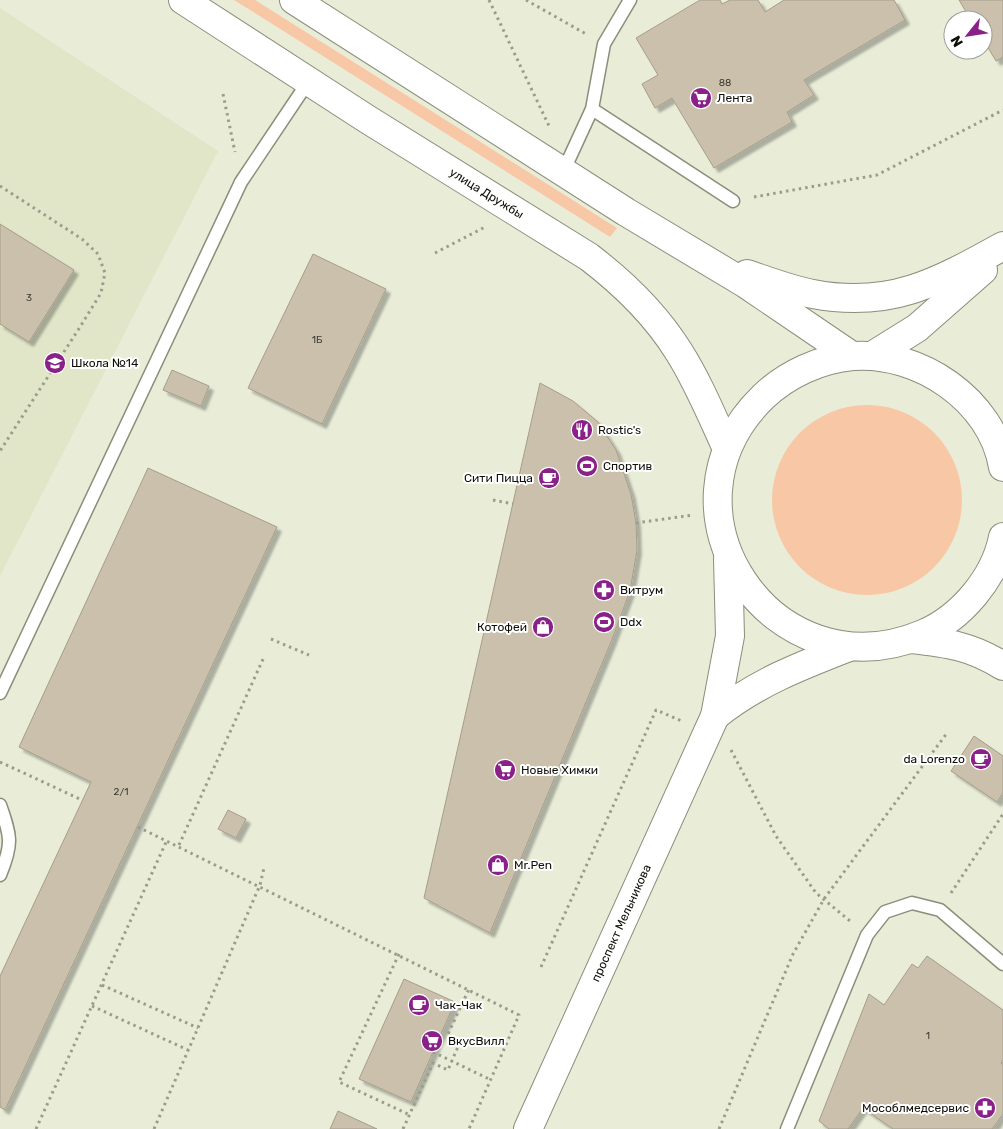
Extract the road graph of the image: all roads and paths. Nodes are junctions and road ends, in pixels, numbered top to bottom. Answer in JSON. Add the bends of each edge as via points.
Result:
{"nodes":[{"id":1,"x":184,"y":0,"type":"edge"},
{"id":2,"x":294,"y":0,"type":"edge"},
{"id":3,"x":489,"y":0,"type":"edge"},
{"id":4,"x":526,"y":0,"type":"edge"},
{"id":5,"x":630,"y":0,"type":"edge"},
{"id":6,"x":604,"y":44,"type":"junction"},
{"id":7,"x":308,"y":82,"type":"junction"},
{"id":8,"x":223,"y":94,"type":"dead end"},
{"id":9,"x":592,"y":109,"type":"junction"},
{"id":10,"x":1003,"y":110,"type":"edge"},
{"id":11,"x":550,"y":129,"type":"dead end"},
{"id":12,"x":563,"y":172,"type":"junction"},
{"id":13,"x":241,"y":182,"type":"junction"},
{"id":14,"x":0,"y":186,"type":"edge"},
{"id":15,"x":733,"y":201,"type":"joint"},
{"id":16,"x":486,"y":226,"type":"dead end"},
{"id":17,"x":1003,"y":246,"type":"edge"},
{"id":18,"x":1003,"y":253,"type":"edge"},
{"id":19,"x":435,"y":254,"type":"dead end"},
{"id":20,"x":712,"y":264,"type":"junction"},
{"id":21,"x":862,"y":356,"type":"junction"},
{"id":22,"x":727,"y":448,"type":"junction"},
{"id":23,"x":0,"y":451,"type":"edge"},
{"id":24,"x":1002,"y":454,"type":"edge"},
{"id":25,"x":493,"y":500,"type":"dead end"},
{"id":26,"x":513,"y":504,"type":"dead end"},
{"id":27,"x":694,"y":515,"type":"dead end"},
{"id":28,"x":636,"y":523,"type":"dead end"},
{"id":29,"x":1003,"y":537,"type":"edge"},
{"id":30,"x":728,"y":555,"type":"junction"},
{"id":31,"x":271,"y":638,"type":"dead end"},
{"id":32,"x":911,"y":639,"type":"junction"},
{"id":33,"x":849,"y":647,"type":"junction"},
{"id":34,"x":309,"y":655,"type":"dead end"},
{"id":35,"x":264,"y":657,"type":"dead end"},
{"id":36,"x":1003,"y":666,"type":"edge"},
{"id":37,"x":0,"y":693,"type":"edge"},
{"id":38,"x":715,"y":716,"type":"junction"},
{"id":39,"x":689,"y":724,"type":"dead end"},
{"id":40,"x":947,"y":734,"type":"dead end"},
{"id":41,"x":731,"y":749,"type":"dead end"},
{"id":42,"x":0,"y":762,"type":"edge"},
{"id":43,"x":82,"y":800,"type":"dead end"},
{"id":44,"x":0,"y":805,"type":"edge"},
{"id":45,"x":1003,"y":814,"type":"edge"},
{"id":46,"x":138,"y":827,"type":"dead end"},
{"id":47,"x":167,"y":840,"type":"junction"},
{"id":48,"x":179,"y":845,"type":"junction"},
{"id":49,"x":264,"y":868,"type":"dead end"},
{"id":50,"x":0,"y":875,"type":"edge"},
{"id":51,"x":260,"y":885,"type":"junction"},
{"id":52,"x":824,"y":899,"type":"junction"},
{"id":53,"x":940,"y":910,"type":"junction"},
{"id":54,"x":867,"y":935,"type":"junction"},
{"id":55,"x":399,"y":954,"type":"junction"},
{"id":56,"x":1003,"y":964,"type":"edge"},
{"id":57,"x":542,"y":967,"type":"dead end"},
{"id":58,"x":102,"y":985,"type":"junction"},
{"id":59,"x":469,"y":989,"type":"junction"},
{"id":60,"x":92,"y":1006,"type":"junction"},
{"id":61,"x":198,"y":1028,"type":"junction"},
{"id":62,"x":188,"y":1050,"type":"junction"},
{"id":63,"x":433,"y":1052,"type":"dead end"},
{"id":64,"x":452,"y":1061,"type":"junction"},
{"id":65,"x":491,"y":1080,"type":"junction"},
{"id":66,"x":410,"y":1115,"type":"junction"},
{"id":67,"x":36,"y":1129,"type":"edge"},
{"id":68,"x":154,"y":1129,"type":"edge"},
{"id":69,"x":403,"y":1129,"type":"edge"},
{"id":70,"x":469,"y":1129,"type":"edge"},
{"id":71,"x":528,"y":1129,"type":"edge"},
{"id":72,"x":719,"y":1129,"type":"edge"},
{"id":73,"x":787,"y":1129,"type":"edge"}],
"edges":[{"from":1,"to":7,"type":"main road","name":"улица Дружбы"},
{"from":2,"to":12,"type":"main road"},
{"from":3,"to":11,"type":"path"},
{"from":4,"to":6,"type":"path"},
{"from":5,"to":6,"type":"lane"},
{"from":6,"to":9,"type":"lane"},
{"from":7,"to":13,"type":"lane"},
{"from":7,"to":22,"type":"main road","name":"улица Дружбы","via":[[525,216],[613,275],[648,311],[679,351]]},
{"from":8,"to":13,"type":"path"},
{"from":9,"to":12,"type":"lane"},
{"from":9,"to":15,"type":"lane"},
{"from":10,"to":15,"type":"path","via":[[877,175]]},
{"from":12,"to":20,"type":"main road"},
{"from":13,"to":37,"type":"lane"},
{"from":14,"to":23,"type":"path","via":[[82,239],[98,254],[105,273],[101,293],[93,307]]},
{"from":16,"to":19,"type":"path"},
{"from":17,"to":20,"type":"main road","via":[[946,278],[904,294],[865,299],[813,294]]},
{"from":18,"to":21,"type":"main road","via":[[917,328]]},
{"from":20,"to":21,"type":"main road"},
{"from":21,"to":22,"type":"main road","via":[[812,365],[776,384],[747,413]]},
{"from":21,"to":24,"type":"main road","via":[[914,365],[951,385],[981,416]]},
{"from":22,"to":30,"type":"main road","via":[[718,484],[718,520]]},
{"from":25,"to":26,"type":"path"},
{"from":27,"to":28,"type":"path"},
{"from":29,"to":32,"type":"main road","via":[[1000,554],[974,597],[936,629]]},
{"from":30,"to":33,"type":"main road","via":[[747,590],[775,618],[810,638]]},
{"from":30,"to":38,"type":"main road","name":"проспект Мельникова","via":[[730,636]]},
{"from":31,"to":34,"type":"path"},
{"from":32,"to":33,"type":"main road","via":[[883,646]]},
{"from":32,"to":36,"type":"main road","via":[[946,643],[980,652]]},
{"from":33,"to":38,"type":"main road","name":"проспект Мельникова","via":[[780,674],[740,696]]},
{"from":35,"to":48,"type":"path"},
{"from":38,"to":71,"type":"main road","name":"проспект Мельникова"},
{"from":39,"to":57,"type":"path","via":[[656,710]]},
{"from":40,"to":52,"type":"path"},
{"from":41,"to":52,"type":"path","via":[[776,836],[816,893]]},
{"from":42,"to":43,"type":"path"},
{"from":44,"to":50,"type":"lane","via":[[10,835],[8,857]]},
{"from":45,"to":53,"type":"path"},
{"from":46,"to":47,"type":"path"},
{"from":47,"to":48,"type":"path"},
{"from":47,"to":58,"type":"path"},
{"from":48,"to":51,"type":"path"},
{"from":49,"to":51,"type":"path"},
{"from":51,"to":55,"type":"path"},
{"from":51,"to":61,"type":"path"},
{"from":52,"to":54,"type":"path"},
{"from":52,"to":72,"type":"path","via":[[793,954]]},
{"from":53,"to":54,"type":"lane","via":[[912,903],[885,912]]},
{"from":53,"to":56,"type":"lane"},
{"from":54,"to":73,"type":"lane"},
{"from":55,"to":59,"type":"path"},
{"from":55,"to":66,"type":"path","via":[[339,1082]]},
{"from":58,"to":60,"type":"path"},
{"from":58,"to":61,"type":"path"},
{"from":59,"to":64,"type":"path","via":[[448,1036],[460,1042]]},
{"from":59,"to":65,"type":"path","via":[[519,1015]]},
{"from":60,"to":62,"type":"path"},
{"from":60,"to":67,"type":"path"},
{"from":61,"to":62,"type":"path"},
{"from":62,"to":68,"type":"path"},
{"from":63,"to":64,"type":"path"},
{"from":64,"to":65,"type":"path"},
{"from":64,"to":66,"type":"path","via":[[448,1070],[434,1063]]},
{"from":65,"to":70,"type":"path"},
{"from":66,"to":69,"type":"path"}]}
